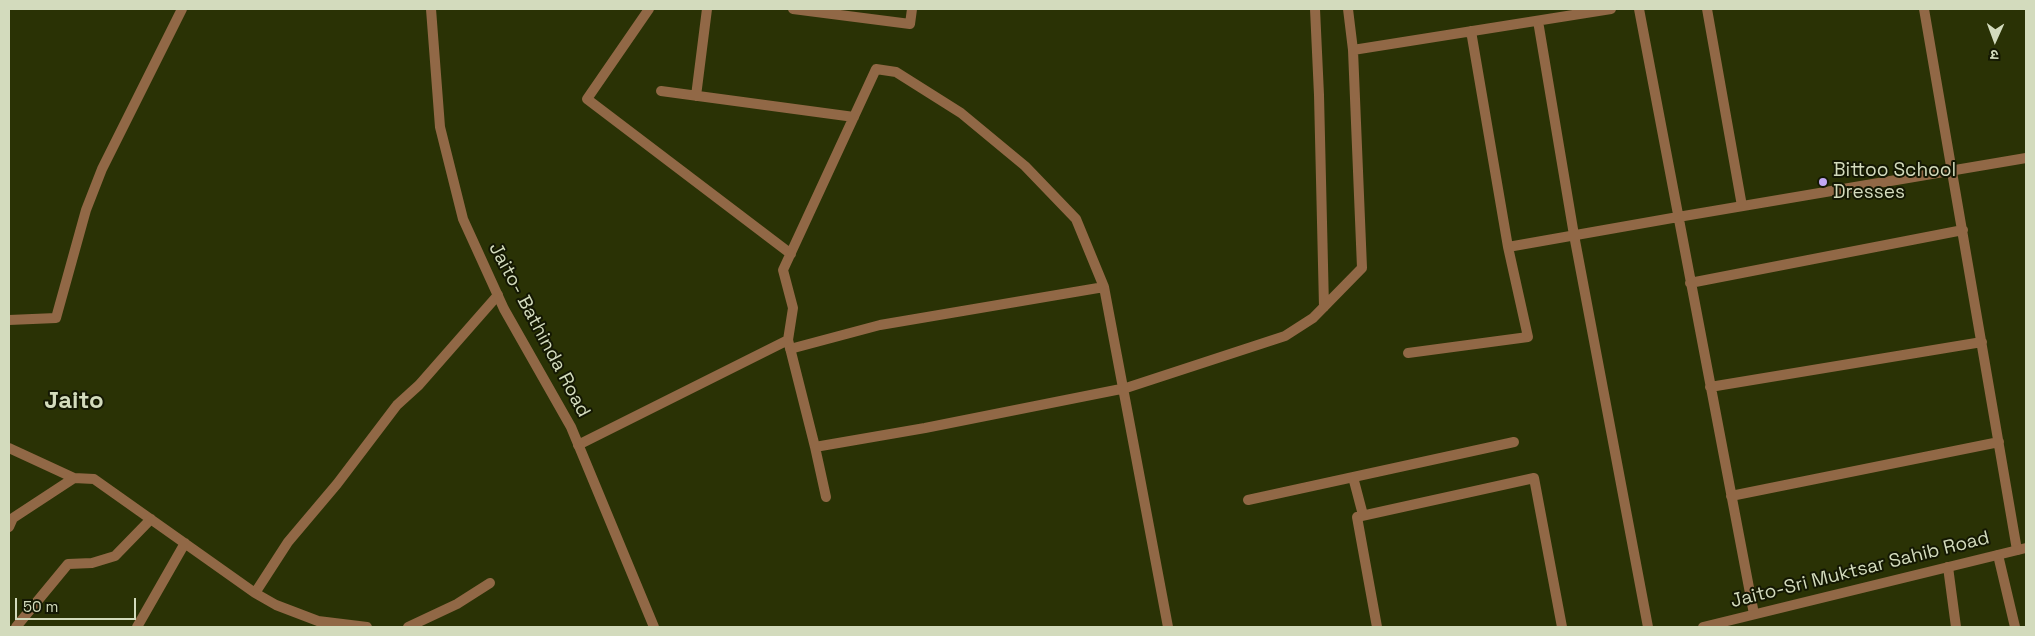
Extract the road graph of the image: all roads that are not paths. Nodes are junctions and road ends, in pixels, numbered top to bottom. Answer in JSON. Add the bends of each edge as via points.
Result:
{"nodes":[{"id":1,"x":182,"y":9,"type":"edge"},
{"id":2,"x":431,"y":9,"type":"edge"},
{"id":3,"x":649,"y":9,"type":"edge"},
{"id":4,"x":708,"y":9,"type":"edge"},
{"id":5,"x":793,"y":9,"type":"edge"},
{"id":6,"x":912,"y":9,"type":"edge"},
{"id":7,"x":1315,"y":9,"type":"edge"},
{"id":8,"x":1348,"y":9,"type":"edge"},
{"id":9,"x":1611,"y":9,"type":"edge"},
{"id":10,"x":1639,"y":9,"type":"edge"},
{"id":11,"x":1707,"y":9,"type":"edge"},
{"id":12,"x":1924,"y":9,"type":"edge"},
{"id":13,"x":1538,"y":20,"type":"junction"},
{"id":14,"x":1471,"y":31,"type":"junction"},
{"id":15,"x":1353,"y":50,"type":"junction"},
{"id":16,"x":661,"y":91,"type":"dead end"},
{"id":17,"x":696,"y":96,"type":"junction"},
{"id":18,"x":854,"y":117,"type":"junction"},
{"id":19,"x":2026,"y":158,"type":"edge"},
{"id":20,"x":1952,"y":170,"type":"junction"},
{"id":21,"x":1742,"y":206,"type":"junction"},
{"id":22,"x":1678,"y":217,"type":"junction"},
{"id":23,"x":1963,"y":230,"type":"junction"},
{"id":24,"x":1574,"y":235,"type":"junction"},
{"id":25,"x":1508,"y":247,"type":"junction"},
{"id":26,"x":791,"y":254,"type":"junction"},
{"id":27,"x":1690,"y":283,"type":"junction"},
{"id":28,"x":1104,"y":287,"type":"junction"},
{"id":29,"x":498,"y":295,"type":"junction"},
{"id":30,"x":1324,"y":307,"type":"junction"},
{"id":31,"x":9,"y":320,"type":"edge"},
{"id":32,"x":1982,"y":342,"type":"junction"},
{"id":33,"x":789,"y":344,"type":"junction"},
{"id":34,"x":1408,"y":353,"type":"dead end"},
{"id":35,"x":1710,"y":387,"type":"junction"},
{"id":36,"x":1124,"y":389,"type":"junction"},
{"id":37,"x":1514,"y":442,"type":"dead end"},
{"id":38,"x":1999,"y":442,"type":"junction"},
{"id":39,"x":578,"y":446,"type":"junction"},
{"id":40,"x":815,"y":447,"type":"junction"},
{"id":41,"x":9,"y":448,"type":"edge"},
{"id":42,"x":1352,"y":477,"type":"junction"},
{"id":43,"x":74,"y":478,"type":"junction"},
{"id":44,"x":1731,"y":496,"type":"junction"},
{"id":45,"x":826,"y":497,"type":"dead end"},
{"id":46,"x":1248,"y":500,"type":"dead end"},
{"id":47,"x":1363,"y":516,"type":"junction"},
{"id":48,"x":151,"y":519,"type":"junction"},
{"id":49,"x":9,"y":527,"type":"edge"},
{"id":50,"x":185,"y":542,"type":"junction"},
{"id":51,"x":2022,"y":549,"type":"edge"},
{"id":52,"x":1998,"y":555,"type":"junction"},
{"id":53,"x":1948,"y":567,"type":"junction"},
{"id":54,"x":490,"y":583,"type":"dead end"},
{"id":55,"x":255,"y":593,"type":"junction"},
{"id":56,"x":1754,"y":614,"type":"junction"},
{"id":57,"x":16,"y":627,"type":"edge"},
{"id":58,"x":137,"y":627,"type":"edge"},
{"id":59,"x":367,"y":627,"type":"edge"},
{"id":60,"x":408,"y":627,"type":"edge"},
{"id":61,"x":654,"y":627,"type":"edge"},
{"id":62,"x":1168,"y":627,"type":"edge"},
{"id":63,"x":1377,"y":627,"type":"edge"},
{"id":64,"x":1562,"y":627,"type":"edge"},
{"id":65,"x":1648,"y":627,"type":"edge"},
{"id":66,"x":1703,"y":627,"type":"edge"},
{"id":67,"x":1956,"y":627,"type":"edge"},
{"id":68,"x":2015,"y":627,"type":"edge"}],
"edges":[{"from":1,"to":31,"type":"street","via":[[102,169],[86,210],[56,318]]},
{"from":2,"to":29,"type":"street","name":"Jaito- Bathinda Road","via":[[440,127],[463,220]]},
{"from":3,"to":26,"type":"street","via":[[587,99]]},
{"from":4,"to":17,"type":"street"},
{"from":5,"to":6,"type":"street","via":[[910,24]]},
{"from":7,"to":30,"type":"street"},
{"from":8,"to":15,"type":"street"},
{"from":9,"to":13,"type":"street"},
{"from":10,"to":22,"type":"street"},
{"from":11,"to":21,"type":"street"},
{"from":12,"to":20,"type":"street"},
{"from":13,"to":14,"type":"street"},
{"from":13,"to":24,"type":"street"},
{"from":14,"to":15,"type":"street"},
{"from":14,"to":25,"type":"street"},
{"from":15,"to":30,"type":"street","via":[[1362,268]]},
{"from":16,"to":17,"type":"street"},
{"from":17,"to":18,"type":"street"},
{"from":18,"to":26,"type":"street"},
{"from":18,"to":28,"type":"street","via":[[876,69],[896,72],[961,113],[1025,166],[1076,218]]},
{"from":19,"to":20,"type":"street"},
{"from":20,"to":21,"type":"street"},
{"from":20,"to":23,"type":"street"},
{"from":21,"to":22,"type":"street"},
{"from":22,"to":24,"type":"street"},
{"from":22,"to":27,"type":"street"},
{"from":23,"to":27,"type":"street"},
{"from":23,"to":32,"type":"street"},
{"from":24,"to":25,"type":"street"},
{"from":24,"to":65,"type":"street"},
{"from":25,"to":34,"type":"street","via":[[1528,337]]},
{"from":26,"to":33,"type":"street","via":[[783,270],[792,308]]},
{"from":27,"to":35,"type":"street"},
{"from":28,"to":33,"type":"street"},
{"from":28,"to":36,"type":"street"},
{"from":29,"to":39,"type":"street","name":"Jaito- Bathinda Road","via":[[571,427]]},
{"from":29,"to":55,"type":"street","via":[[419,385],[397,405],[288,542]]},
{"from":30,"to":36,"type":"street","via":[[1286,336]]},
{"from":32,"to":35,"type":"street"},
{"from":32,"to":38,"type":"street"},
{"from":33,"to":39,"type":"street"},
{"from":33,"to":40,"type":"street"},
{"from":35,"to":44,"type":"street"},
{"from":36,"to":40,"type":"street"},
{"from":36,"to":62,"type":"street"},
{"from":37,"to":42,"type":"street"},
{"from":38,"to":44,"type":"street"},
{"from":38,"to":51,"type":"street"},
{"from":39,"to":61,"type":"street","name":"Jaito- Bathinda Road"},
{"from":40,"to":45,"type":"street"},
{"from":41,"to":43,"type":"street"},
{"from":42,"to":46,"type":"street"},
{"from":42,"to":47,"type":"street"},
{"from":43,"to":48,"type":"street","via":[[94,480]]},
{"from":43,"to":49,"type":"street","via":[[14,518]]},
{"from":44,"to":56,"type":"street"},
{"from":47,"to":63,"type":"street","via":[[1357,517]]},
{"from":47,"to":64,"type":"street","via":[[1534,478]]},
{"from":48,"to":50,"type":"street"},
{"from":48,"to":57,"type":"street","via":[[115,556],[92,563],[68,564]]},
{"from":50,"to":55,"type":"street"},
{"from":50,"to":58,"type":"street"},
{"from":51,"to":52,"type":"street","name":"Jaito-Sri Muktsar Sahib Road"},
{"from":52,"to":53,"type":"street","name":"Jaito-Sri Muktsar Sahib Road"},
{"from":52,"to":68,"type":"street"},
{"from":53,"to":56,"type":"street","name":"Jaito-Sri Muktsar Sahib Road"},
{"from":53,"to":67,"type":"street"},
{"from":54,"to":60,"type":"street","via":[[457,604]]},
{"from":55,"to":59,"type":"street","via":[[318,620]]},
{"from":56,"to":66,"type":"street","name":"Jaito-Sri Muktsar Sahib Road"}]}
